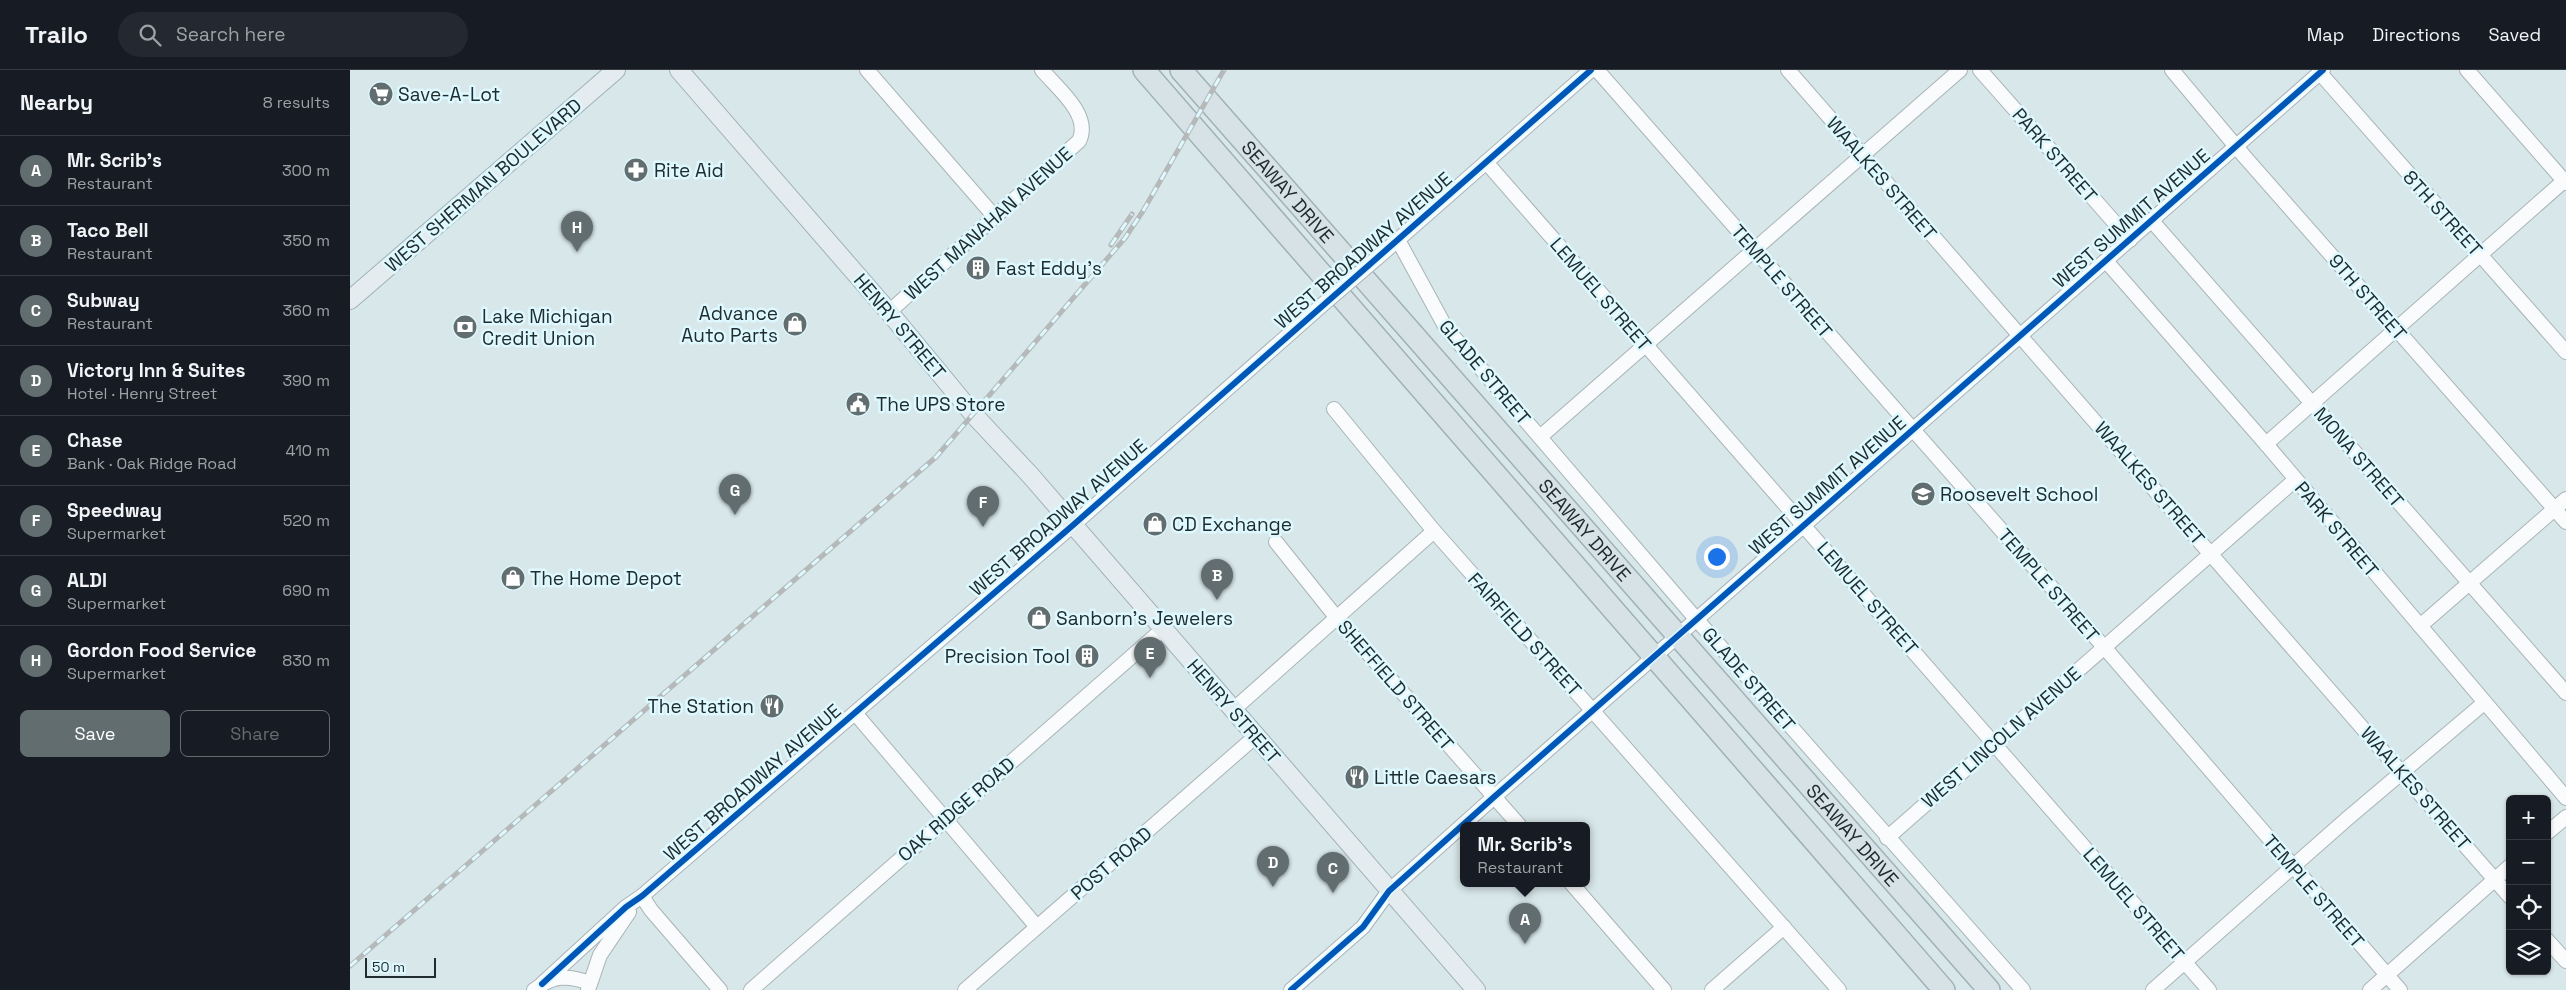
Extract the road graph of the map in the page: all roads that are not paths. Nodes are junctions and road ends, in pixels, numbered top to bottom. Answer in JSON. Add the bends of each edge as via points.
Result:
{"nodes":[{"id":1,"x":616,"y":70,"type":"edge"},
{"id":2,"x":679,"y":70,"type":"edge"},
{"id":3,"x":867,"y":70,"type":"edge"},
{"id":4,"x":1042,"y":70,"type":"edge"},
{"id":5,"x":1144,"y":70,"type":"edge"},
{"id":6,"x":1182,"y":70,"type":"edge"},
{"id":7,"x":1591,"y":70,"type":"edge"},
{"id":8,"x":1597,"y":70,"type":"edge"},
{"id":9,"x":1788,"y":70,"type":"edge"},
{"id":10,"x":1960,"y":70,"type":"edge"},
{"id":11,"x":1980,"y":70,"type":"edge"},
{"id":12,"x":2172,"y":70,"type":"edge"},
{"id":13,"x":2467,"y":70,"type":"edge"},
{"id":14,"x":2321,"y":72,"type":"edge"},
{"id":15,"x":2237,"y":146,"type":"junction"},
{"id":16,"x":1863,"y":156,"type":"junction"},
{"id":17,"x":1486,"y":162,"type":"junction"},
{"id":18,"x":2565,"y":181,"type":"edge"},
{"id":19,"x":994,"y":216,"type":"junction"},
{"id":20,"x":2152,"y":221,"type":"junction"},
{"id":21,"x":1398,"y":240,"type":"junction"},
{"id":22,"x":2130,"y":240,"type":"junction"},
{"id":23,"x":1755,"y":250,"type":"junction"},
{"id":24,"x":2480,"y":254,"type":"junction"},
{"id":25,"x":2106,"y":261,"type":"junction"},
{"id":26,"x":350,"y":300,"type":"edge"},
{"id":27,"x":889,"y":312,"type":"junction"},
{"id":28,"x":2396,"y":329,"type":"junction"},
{"id":29,"x":2020,"y":336,"type":"junction"},
{"id":30,"x":1646,"y":345,"type":"junction"},
{"id":31,"x":2566,"y":352,"type":"edge"},
{"id":32,"x":2311,"y":404,"type":"junction"},
{"id":33,"x":1334,"y":409,"type":"dead end"},
{"id":34,"x":1912,"y":430,"type":"junction"},
{"id":35,"x":1540,"y":438,"type":"junction"},
{"id":36,"x":2266,"y":444,"type":"junction"},
{"id":37,"x":2295,"y":480,"type":"junction"},
{"id":38,"x":2566,"y":499,"type":"edge"},
{"id":39,"x":1520,"y":503,"type":"junction"},
{"id":40,"x":2555,"y":509,"type":"junction"},
{"id":41,"x":2566,"y":522,"type":"edge"},
{"id":42,"x":1804,"y":525,"type":"junction"},
{"id":43,"x":1072,"y":526,"type":"junction"},
{"id":44,"x":1434,"y":532,"type":"junction"},
{"id":45,"x":1276,"y":542,"type":"dead end"},
{"id":46,"x":2212,"y":553,"type":"junction"},
{"id":47,"x":2470,"y":583,"type":"junction"},
{"id":48,"x":1336,"y":617,"type":"junction"},
{"id":49,"x":1697,"y":620,"type":"junction"},
{"id":50,"x":2420,"y":626,"type":"junction"},
{"id":51,"x":1163,"y":629,"type":"junction"},
{"id":52,"x":1676,"y":638,"type":"junction"},
{"id":53,"x":2104,"y":647,"type":"junction"},
{"id":54,"x":1653,"y":657,"type":"junction"},
{"id":55,"x":1674,"y":681,"type":"junction"},
{"id":56,"x":2566,"y":693,"type":"edge"},
{"id":57,"x":2484,"y":703,"type":"junction"},
{"id":58,"x":1233,"y":710,"type":"junction"},
{"id":59,"x":1593,"y":711,"type":"junction"},
{"id":60,"x":855,"y":713,"type":"junction"},
{"id":61,"x":1256,"y":736,"type":"junction"},
{"id":62,"x":1994,"y":744,"type":"junction"},
{"id":63,"x":2402,"y":771,"type":"junction"},
{"id":64,"x":1808,"y":784,"type":"junction"},
{"id":65,"x":1494,"y":797,"type":"junction"},
{"id":66,"x":2566,"y":798,"type":"edge"},
{"id":67,"x":2566,"y":817,"type":"edge"},
{"id":68,"x":944,"y":818,"type":"junction"},
{"id":69,"x":1466,"y":822,"type":"edge"},
{"id":70,"x":1516,"y":822,"type":"edge"},
{"id":71,"x":1460,"y":827,"type":"edge"},
{"id":72,"x":2551,"y":830,"type":"edge"},
{"id":73,"x":1887,"y":838,"type":"junction"},
{"id":74,"x":2292,"y":866,"type":"junction"},
{"id":75,"x":2506,"y":870,"type":"edge"},
{"id":76,"x":2494,"y":880,"type":"junction"},
{"id":77,"x":1574,"y":887,"type":"edge"},
{"id":78,"x":1389,"y":891,"type":"junction"},
{"id":79,"x":2506,"y":893,"type":"edge"},
{"id":80,"x":642,"y":896,"type":"junction"},
{"id":81,"x":1037,"y":927,"type":"junction"},
{"id":82,"x":1784,"y":927,"type":"junction"},
{"id":83,"x":2551,"y":944,"type":"edge"},
{"id":84,"x":2184,"y":961,"type":"junction"},
{"id":85,"x":2566,"y":961,"type":"edge"},
{"id":86,"x":2387,"y":975,"type":"junction"},
{"id":87,"x":538,"y":987,"type":"edge"},
{"id":88,"x":589,"y":987,"type":"edge"},
{"id":89,"x":720,"y":990,"type":"edge"},
{"id":90,"x":750,"y":990,"type":"edge"},
{"id":91,"x":966,"y":990,"type":"edge"},
{"id":92,"x":1291,"y":990,"type":"edge"},
{"id":93,"x":1476,"y":990,"type":"edge"},
{"id":94,"x":1664,"y":990,"type":"edge"},
{"id":95,"x":1712,"y":990,"type":"edge"},
{"id":96,"x":1839,"y":990,"type":"edge"},
{"id":97,"x":1944,"y":990,"type":"edge"},
{"id":98,"x":1989,"y":990,"type":"edge"},
{"id":99,"x":2023,"y":990,"type":"edge"},
{"id":100,"x":2153,"y":990,"type":"edge"},
{"id":101,"x":2209,"y":990,"type":"edge"},
{"id":102,"x":2370,"y":990,"type":"edge"},
{"id":103,"x":2400,"y":990,"type":"edge"}],
"edges":[{"from":1,"to":26,"type":"main road","name":"WEST SHERMAN BOULEVARD"},
{"from":2,"to":27,"type":"main road","name":"HENRY STREET"},
{"from":3,"to":19,"type":"street"},
{"from":4,"to":19,"type":"street","name":"WEST MANAHAN AVENUE","via":[[1078,113],[1083,132],[1072,149]]},
{"from":5,"to":39,"type":"highway","name":"SEAWAY DRIVE"},
{"from":6,"to":52,"type":"highway","name":"SEAWAY DRIVE"},
{"from":7,"to":17,"type":"street","name":"WEST BROADWAY AVENUE"},
{"from":8,"to":23,"type":"street","name":"TEMPLE STREET"},
{"from":9,"to":16,"type":"street","name":"WAALKES STREET"},
{"from":10,"to":16,"type":"street"},
{"from":11,"to":22,"type":"street","name":"PARK STREET"},
{"from":12,"to":15,"type":"street","name":"9TH STREET"},
{"from":13,"to":18,"type":"street"},
{"from":14,"to":15,"type":"street","name":"WEST SUMMIT AVENUE"},
{"from":14,"to":24,"type":"street","name":"8TH STREET"},
{"from":15,"to":20,"type":"street","name":"WEST SUMMIT AVENUE"},
{"from":15,"to":28,"type":"street","name":"9TH STREET"},
{"from":16,"to":23,"type":"street"},
{"from":16,"to":29,"type":"street","name":"WAALKES STREET"},
{"from":17,"to":21,"type":"street","name":"WEST BROADWAY AVENUE"},
{"from":17,"to":30,"type":"street","name":"LEMUEL STREET"},
{"from":18,"to":24,"type":"street"},
{"from":19,"to":27,"type":"street","name":"WEST MANAHAN AVENUE"},
{"from":20,"to":22,"type":"street","name":"WEST SUMMIT AVENUE"},
{"from":20,"to":32,"type":"street","name":"MONA STREET"},
{"from":21,"to":35,"type":"street","name":"GLADE STREET","via":[[1446,328]]},
{"from":21,"to":43,"type":"street","name":"WEST BROADWAY AVENUE","bridge":true},
{"from":22,"to":25,"type":"street","name":"WEST SUMMIT AVENUE"},
{"from":23,"to":30,"type":"street"},
{"from":23,"to":34,"type":"street","name":"TEMPLE STREET"},
{"from":24,"to":28,"type":"street"},
{"from":24,"to":31,"type":"street","name":"8TH STREET"},
{"from":25,"to":29,"type":"street","name":"WEST SUMMIT AVENUE"},
{"from":25,"to":36,"type":"street","name":"PARK STREET"},
{"from":27,"to":43,"type":"main road","name":"HENRY STREET"},
{"from":28,"to":32,"type":"street"},
{"from":28,"to":40,"type":"street","name":"9TH STREET"},
{"from":29,"to":34,"type":"street","name":"WEST SUMMIT AVENUE"},
{"from":29,"to":46,"type":"street","name":"WAALKES STREET"},
{"from":30,"to":35,"type":"street"},
{"from":30,"to":42,"type":"street","name":"LEMUEL STREET"},
{"from":32,"to":36,"type":"street"},
{"from":32,"to":47,"type":"street","name":"MONA STREET"},
{"from":33,"to":44,"type":"street","name":"FAIRFIELD STREET"},
{"from":34,"to":42,"type":"street","name":"WEST SUMMIT AVENUE"},
{"from":34,"to":53,"type":"street","name":"TEMPLE STREET"},
{"from":35,"to":49,"type":"street","name":"GLADE STREET"},
{"from":36,"to":37,"type":"street","name":"PARK STREET"},
{"from":37,"to":46,"type":"street","name":"WEST LINCOLN AVENUE"},
{"from":37,"to":50,"type":"street","name":"PARK STREET"},
{"from":38,"to":40,"type":"street"},
{"from":39,"to":52,"type":"highway","via":[[1527,490],[1539,490]]},
{"from":39,"to":54,"type":"highway","name":"SEAWAY DRIVE"},
{"from":40,"to":41,"type":"street","name":"9TH STREET"},
{"from":40,"to":47,"type":"street"},
{"from":42,"to":49,"type":"street","name":"WEST SUMMIT AVENUE"},
{"from":42,"to":62,"type":"street","name":"LEMUEL STREET"},
{"from":43,"to":51,"type":"main road","name":"HENRY STREET"},
{"from":43,"to":60,"type":"street","name":"WEST BROADWAY AVENUE"},
{"from":44,"to":48,"type":"street"},
{"from":44,"to":59,"type":"street","name":"FAIRFIELD STREET"},
{"from":45,"to":48,"type":"street","name":"SHEFFIELD STREET"},
{"from":46,"to":53,"type":"street","name":"WEST LINCOLN AVENUE"},
{"from":46,"to":63,"type":"street","name":"WAALKES STREET"},
{"from":47,"to":50,"type":"street"},
{"from":47,"to":56,"type":"street","name":"MONA STREET"},
{"from":48,"to":58,"type":"street"},
{"from":48,"to":65,"type":"street","name":"SHEFFIELD STREET"},
{"from":49,"to":52,"type":"street","name":"WEST SUMMIT AVENUE"},
{"from":49,"to":73,"type":"street","name":"GLADE STREET"},
{"from":50,"to":57,"type":"street","name":"PARK STREET"},
{"from":51,"to":58,"type":"main road","name":"HENRY STREET"},
{"from":51,"to":68,"type":"street","name":"OAK RIDGE ROAD"},
{"from":52,"to":54,"type":"street","name":"WEST SUMMIT AVENUE"},
{"from":52,"to":64,"type":"highway","name":"SEAWAY DRIVE"},
{"from":53,"to":62,"type":"street","name":"WEST LINCOLN AVENUE"},
{"from":53,"to":74,"type":"street","name":"TEMPLE STREET"},
{"from":54,"to":55,"type":"highway","name":"SEAWAY DRIVE"},
{"from":54,"to":59,"type":"street","name":"WEST SUMMIT AVENUE"},
{"from":55,"to":64,"type":"highway","via":[[1696,695],[1798,809],[1810,807]]},
{"from":55,"to":97,"type":"highway","name":"SEAWAY DRIVE"},
{"from":57,"to":63,"type":"street"},
{"from":57,"to":66,"type":"street","name":"PARK STREET"},
{"from":58,"to":61,"type":"main road","name":"HENRY STREET"},
{"from":59,"to":65,"type":"street","name":"WEST SUMMIT AVENUE"},
{"from":59,"to":82,"type":"street","name":"FAIRFIELD STREET"},
{"from":60,"to":68,"type":"street"},
{"from":60,"to":80,"type":"street","name":"WEST BROADWAY AVENUE"},
{"from":61,"to":78,"type":"main road","name":"HENRY STREET"},
{"from":61,"to":81,"type":"street","name":"POST ROAD"},
{"from":62,"to":73,"type":"street","name":"WEST LINCOLN AVENUE"},
{"from":62,"to":84,"type":"street","name":"LEMUEL STREET"},
{"from":63,"to":74,"type":"street"},
{"from":63,"to":76,"type":"street","name":"WAALKES STREET"},
{"from":64,"to":98,"type":"highway","name":"SEAWAY DRIVE"},
{"from":65,"to":69,"type":"street","name":"WEST SUMMIT AVENUE"},
{"from":65,"to":70,"type":"street","name":"SHEFFIELD STREET"},
{"from":67,"to":72,"type":"street"},
{"from":68,"to":81,"type":"street"},
{"from":68,"to":90,"type":"street","name":"OAK RIDGE ROAD"},
{"from":71,"to":78,"type":"street","name":"WEST SUMMIT AVENUE"},
{"from":73,"to":99,"type":"street","name":"GLADE STREET"},
{"from":74,"to":84,"type":"street"},
{"from":74,"to":86,"type":"street","name":"TEMPLE STREET"},
{"from":75,"to":76,"type":"street"},
{"from":76,"to":79,"type":"street","name":"WAALKES STREET"},
{"from":76,"to":86,"type":"street"},
{"from":77,"to":94,"type":"street"},
{"from":78,"to":92,"type":"street","name":"WEST SUMMIT AVENUE","via":[[1363,927]]},
{"from":78,"to":93,"type":"main road","name":"HENRY STREET"},
{"from":80,"to":87,"type":"street","name":"WEST BROADWAY AVENUE"},
{"from":80,"to":88,"type":"street","via":[[600,955]]},
{"from":80,"to":89,"type":"street"},
{"from":81,"to":91,"type":"street","name":"POST ROAD"},
{"from":82,"to":95,"type":"street"},
{"from":82,"to":96,"type":"street","name":"FAIRFIELD STREET"},
{"from":83,"to":85,"type":"street"},
{"from":84,"to":100,"type":"street"},
{"from":84,"to":101,"type":"street","name":"LEMUEL STREET"},
{"from":86,"to":102,"type":"street"},
{"from":86,"to":103,"type":"street","name":"TEMPLE STREET"},
{"from":87,"to":88,"type":"street","name":"WEST BROADWAY AVENUE","via":[[560,976],[574,977]]}]}
